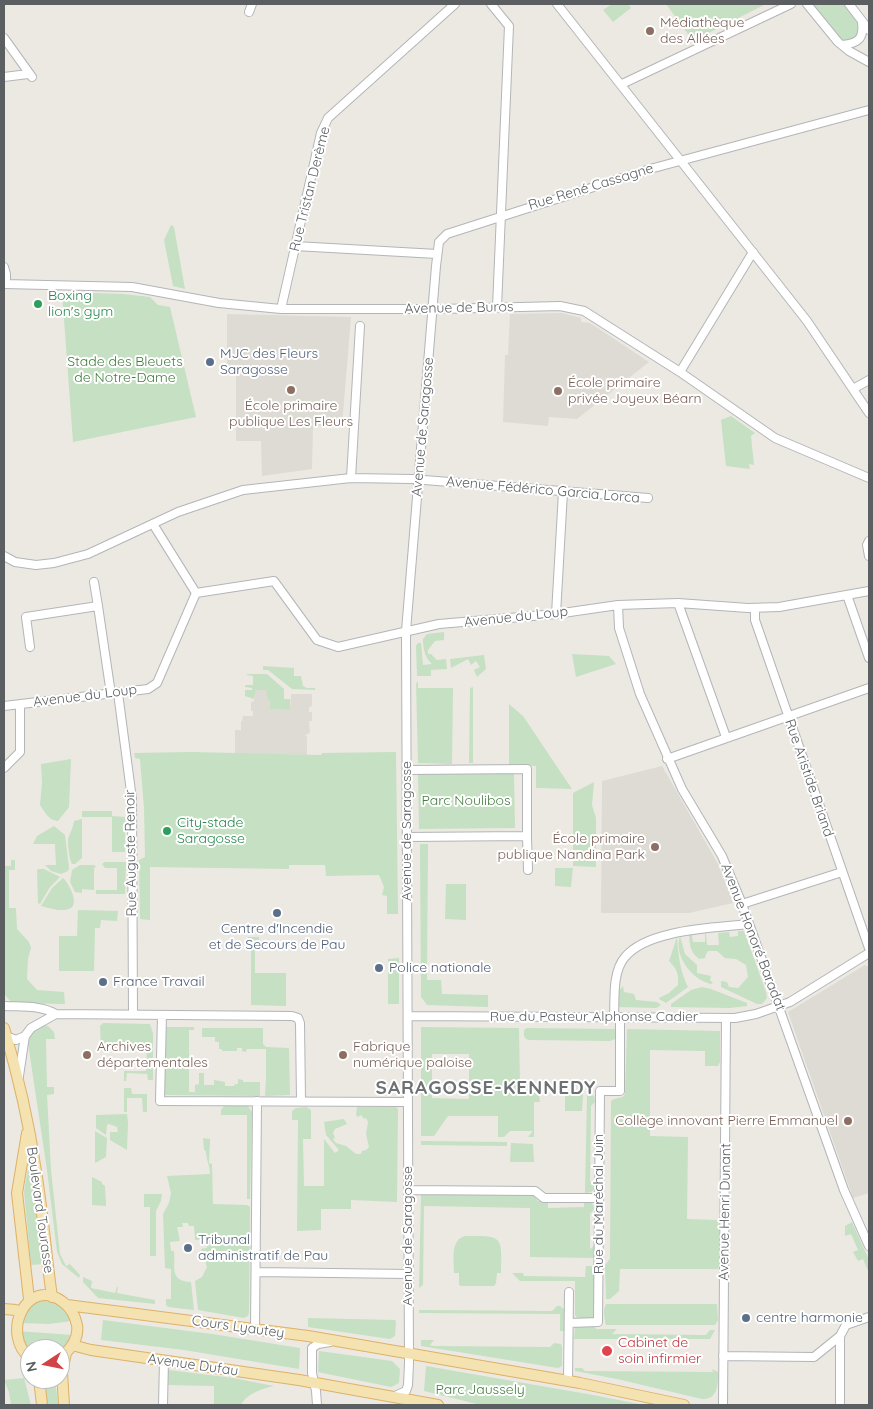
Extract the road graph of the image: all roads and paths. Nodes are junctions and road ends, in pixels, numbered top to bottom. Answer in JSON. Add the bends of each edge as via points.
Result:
{"nodes":[{"id":1,"x":455,"y":4,"type":"edge"},
{"id":2,"x":491,"y":4,"type":"edge"},
{"id":3,"x":557,"y":4,"type":"edge"},
{"id":4,"x":791,"y":4,"type":"edge"},
{"id":5,"x":807,"y":4,"type":"edge"},
{"id":6,"x":848,"y":4,"type":"edge"},
{"id":7,"x":862,"y":22,"type":"junction"},
{"id":8,"x":869,"y":30,"type":"edge"},
{"id":9,"x":4,"y":38,"type":"edge"},
{"id":10,"x":842,"y":45,"type":"junction"},
{"id":11,"x":869,"y":62,"type":"edge"},
{"id":12,"x":4,"y":77,"type":"edge"},
{"id":13,"x":622,"y":84,"type":"junction"},
{"id":14,"x":869,"y":110,"type":"edge"},
{"id":15,"x":682,"y":160,"type":"junction"},
{"id":16,"x":501,"y":216,"type":"junction"},
{"id":17,"x":295,"y":246,"type":"junction"},
{"id":18,"x":753,"y":252,"type":"junction"},
{"id":19,"x":437,"y":254,"type":"junction"},
{"id":20,"x":4,"y":267,"type":"edge"},
{"id":21,"x":5,"y":284,"type":"edge"},
{"id":22,"x":497,"y":307,"type":"junction"},
{"id":23,"x":281,"y":309,"type":"junction"},
{"id":24,"x":432,"y":309,"type":"junction"},
{"id":25,"x":360,"y":326,"type":"dead end"},
{"id":26,"x":680,"y":372,"type":"junction"},
{"id":27,"x":869,"y":380,"type":"edge"},
{"id":28,"x":853,"y":389,"type":"junction"},
{"id":29,"x":869,"y":413,"type":"edge"},
{"id":30,"x":351,"y":478,"type":"junction"},
{"id":31,"x":869,"y":478,"type":"edge"},
{"id":32,"x":418,"y":479,"type":"junction"},
{"id":33,"x":563,"y":492,"type":"junction"},
{"id":34,"x":648,"y":498,"type":"dead end"},
{"id":35,"x":153,"y":524,"type":"junction"},
{"id":36,"x":869,"y":541,"type":"edge"},
{"id":37,"x":4,"y":556,"type":"edge"},
{"id":38,"x":869,"y":556,"type":"edge"},
{"id":39,"x":94,"y":582,"type":"dead end"},
{"id":40,"x":869,"y":591,"type":"edge"},
{"id":41,"x":196,"y":594,"type":"junction"},
{"id":42,"x":847,"y":595,"type":"junction"},
{"id":43,"x":678,"y":603,"type":"junction"},
{"id":44,"x":98,"y":606,"type":"junction"},
{"id":45,"x":618,"y":606,"type":"junction"},
{"id":46,"x":755,"y":608,"type":"junction"},
{"id":47,"x":556,"y":614,"type":"junction"},
{"id":48,"x":406,"y":631,"type":"junction"},
{"id":49,"x":30,"y":647,"type":"dead end"},
{"id":50,"x":869,"y":658,"type":"edge"},
{"id":51,"x":869,"y":688,"type":"edge"},
{"id":52,"x":114,"y":693,"type":"junction"},
{"id":53,"x":20,"y":704,"type":"junction"},
{"id":54,"x":4,"y":706,"type":"edge"},
{"id":55,"x":788,"y":716,"type":"junction"},
{"id":56,"x":726,"y":737,"type":"junction"},
{"id":57,"x":668,"y":759,"type":"junction"},
{"id":58,"x":4,"y":768,"type":"edge"},
{"id":59,"x":407,"y":770,"type":"junction"},
{"id":60,"x":527,"y":836,"type":"junction"},
{"id":61,"x":407,"y":837,"type":"junction"},
{"id":62,"x":528,"y":870,"type":"dead end"},
{"id":63,"x":842,"y":872,"type":"junction"},
{"id":64,"x":742,"y":904,"type":"junction"},
{"id":65,"x":749,"y":924,"type":"junction"},
{"id":66,"x":869,"y":948,"type":"edge"},
{"id":67,"x":869,"y":953,"type":"edge"},
{"id":68,"x":4,"y":1006,"type":"edge"},
{"id":69,"x":779,"y":1006,"type":"junction"},
{"id":70,"x":56,"y":1014,"type":"junction"},
{"id":71,"x":133,"y":1014,"type":"junction"},
{"id":72,"x":162,"y":1015,"type":"junction"},
{"id":73,"x":408,"y":1016,"type":"junction"},
{"id":74,"x":617,"y":1017,"type":"junction"},
{"id":75,"x":726,"y":1018,"type":"junction"},
{"id":76,"x":5,"y":1032,"type":"edge"},
{"id":77,"x":25,"y":1036,"type":"junction"},
{"id":78,"x":18,"y":1081,"type":"junction"},
{"id":79,"x":257,"y":1101,"type":"junction"},
{"id":80,"x":301,"y":1101,"type":"junction"},
{"id":81,"x":408,"y":1102,"type":"junction"},
{"id":82,"x":28,"y":1124,"type":"junction"},
{"id":83,"x":408,"y":1190,"type":"junction"},
{"id":84,"x":599,"y":1198,"type":"junction"},
{"id":85,"x":869,"y":1246,"type":"edge"},
{"id":86,"x":256,"y":1272,"type":"junction"},
{"id":87,"x":408,"y":1274,"type":"junction"},
{"id":88,"x":569,"y":1292,"type":"dead end"},
{"id":89,"x":52,"y":1297,"type":"junction"},
{"id":90,"x":29,"y":1299,"type":"junction"},
{"id":91,"x":67,"y":1305,"type":"junction"},
{"id":92,"x":4,"y":1309,"type":"edge"},
{"id":93,"x":16,"y":1310,"type":"junction"},
{"id":94,"x":869,"y":1317,"type":"edge"},
{"id":95,"x":569,"y":1322,"type":"junction"},
{"id":96,"x":255,"y":1329,"type":"junction"},
{"id":97,"x":840,"y":1336,"type":"junction"},
{"id":98,"x":332,"y":1342,"type":"junction"},
{"id":99,"x":70,"y":1345,"type":"edge"},
{"id":100,"x":20,"y":1351,"type":"edge"},
{"id":101,"x":70,"y":1352,"type":"edge"},
{"id":102,"x":409,"y":1354,"type":"junction"},
{"id":103,"x":723,"y":1356,"type":"junction"},
{"id":104,"x":164,"y":1360,"type":"junction"},
{"id":105,"x":568,"y":1381,"type":"junction"},
{"id":106,"x":315,"y":1383,"type":"junction"},
{"id":107,"x":40,"y":1389,"type":"edge"},
{"id":108,"x":63,"y":1389,"type":"edge"},
{"id":109,"x":391,"y":1398,"type":"junction"},
{"id":110,"x":42,"y":1405,"type":"edge"},
{"id":111,"x":64,"y":1405,"type":"edge"},
{"id":112,"x":163,"y":1405,"type":"edge"},
{"id":113,"x":317,"y":1405,"type":"edge"},
{"id":114,"x":438,"y":1405,"type":"edge"},
{"id":115,"x":684,"y":1405,"type":"edge"},
{"id":116,"x":723,"y":1405,"type":"edge"},
{"id":117,"x":840,"y":1405,"type":"edge"}],
"edges":[{"from":1,"to":17,"type":"street","name":"Rue Tristan Derème","via":[[328,118],[321,133]]},
{"from":2,"to":16,"type":"street","via":[[508,26]]},
{"from":3,"to":13,"type":"street"},
{"from":4,"to":13,"type":"street"},
{"from":5,"to":10,"type":"street"},
{"from":6,"to":7,"type":"street"},
{"from":7,"to":8,"type":"street"},
{"from":7,"to":10,"type":"street","via":[[860,38],[852,44]]},
{"from":9,"to":12,"type":"street","via":[[30,75]]},
{"from":10,"to":11,"type":"street"},
{"from":13,"to":15,"type":"street"},
{"from":14,"to":15,"type":"street","name":"Rue René Cassagne"},
{"from":15,"to":16,"type":"street","name":"Rue René Cassagne"},
{"from":15,"to":18,"type":"street"},
{"from":16,"to":19,"type":"street","name":"Rue René Cassagne","via":[[447,234],[439,242]]},
{"from":16,"to":22,"type":"street"},
{"from":17,"to":19,"type":"street"},
{"from":17,"to":23,"type":"street","name":"Rue Tristan Derème"},
{"from":18,"to":26,"type":"street"},
{"from":18,"to":28,"type":"street","via":[[807,321]]},
{"from":19,"to":24,"type":"street","name":"Avenue de Saragosse"},
{"from":20,"to":21,"type":"street"},
{"from":21,"to":23,"type":"street","name":"Avenue de Buros","via":[[132,287],[219,303]]},
{"from":22,"to":24,"type":"street","name":"Avenue de Buros"},
{"from":22,"to":26,"type":"street","name":"Avenue de Buros","via":[[560,306],[584,311]]},
{"from":23,"to":24,"type":"street","name":"Avenue de Buros"},
{"from":24,"to":32,"type":"street","name":"Avenue de Saragosse"},
{"from":25,"to":30,"type":"street"},
{"from":26,"to":31,"type":"street","name":"Avenue de Buros","via":[[775,438]]},
{"from":27,"to":28,"type":"street"},
{"from":28,"to":29,"type":"street"},
{"from":30,"to":32,"type":"street","name":"Avenue Fédérico Garcia Lorca"},
{"from":30,"to":35,"type":"street","name":"Avenue Fédérico Garcia Lorca","via":[[243,490]]},
{"from":32,"to":33,"type":"street","name":"Avenue Fédérico Garcia Lorca"},
{"from":32,"to":48,"type":"street","name":"Avenue de Saragosse"},
{"from":33,"to":34,"type":"street","name":"Avenue Fédérico Garcia Lorca"},
{"from":33,"to":47,"type":"street"},
{"from":35,"to":37,"type":"street","name":"Avenue Fédérico Garcia Lorca","via":[[88,554],[54,563],[36,565],[15,562]]},
{"from":35,"to":41,"type":"street"},
{"from":36,"to":38,"type":"street"},
{"from":39,"to":44,"type":"street","name":"Rue Auguste Renoir"},
{"from":40,"to":42,"type":"street","name":"Avenue du Loup"},
{"from":41,"to":48,"type":"street","name":"Avenue du Loup","via":[[274,581],[317,640],[338,647]]},
{"from":41,"to":52,"type":"street","name":"Avenue du Loup","via":[[157,683],[148,689]]},
{"from":42,"to":46,"type":"street","name":"Avenue du Loup","via":[[779,608]]},
{"from":42,"to":50,"type":"street"},
{"from":43,"to":45,"type":"street","name":"Avenue du Loup"},
{"from":43,"to":46,"type":"street","name":"Avenue du Loup"},
{"from":43,"to":56,"type":"street"},
{"from":44,"to":49,"type":"street","via":[[26,617]]},
{"from":44,"to":52,"type":"street","name":"Rue Auguste Renoir"},
{"from":45,"to":47,"type":"street","name":"Avenue du Loup"},
{"from":45,"to":57,"type":"street","name":"Avenue Honoré Baradat","via":[[619,628],[635,679]]},
{"from":46,"to":55,"type":"street","name":"Rue Aristide Briand","via":[[755,620]]},
{"from":47,"to":48,"type":"street","name":"Avenue du Loup","via":[[439,624]]},
{"from":48,"to":59,"type":"street","name":"Avenue de Saragosse"},
{"from":51,"to":55,"type":"street"},
{"from":52,"to":53,"type":"street","name":"Avenue du Loup"},
{"from":52,"to":71,"type":"street","name":"Rue Auguste Renoir","via":[[132,799]]},
{"from":53,"to":54,"type":"street","name":"Avenue du Loup"},
{"from":53,"to":58,"type":"street","via":[[20,752]]},
{"from":55,"to":56,"type":"street"},
{"from":55,"to":63,"type":"street","name":"Rue Aristide Briand"},
{"from":56,"to":57,"type":"street"},
{"from":57,"to":64,"type":"street","name":"Avenue Honoré Baradat","via":[[722,856]]},
{"from":59,"to":60,"type":"street","via":[[527,769]]},
{"from":59,"to":61,"type":"street","name":"Avenue de Saragosse"},
{"from":60,"to":61,"type":"street"},
{"from":60,"to":62,"type":"street"},
{"from":61,"to":73,"type":"street","name":"Avenue de Saragosse"},
{"from":63,"to":64,"type":"street"},
{"from":63,"to":66,"type":"street","name":"Rue Aristide Briand"},
{"from":64,"to":65,"type":"street","name":"Avenue Honoré Baradat"},
{"from":65,"to":69,"type":"street","name":"Avenue Honoré Baradat"},
{"from":65,"to":74,"type":"street","via":[[671,934],[638,946],[624,958],[615,981]]},
{"from":67,"to":69,"type":"street","name":"Rue du Pasteur Alphonse Cadier"},
{"from":68,"to":70,"type":"street","via":[[36,1008]]},
{"from":69,"to":75,"type":"street","name":"Rue du Pasteur Alphonse Cadier","via":[[756,1014]]},
{"from":69,"to":85,"type":"street","name":"Avenue Honoré Baradat","via":[[844,1190]]},
{"from":70,"to":71,"type":"street"},
{"from":70,"to":77,"type":"street","via":[[31,1028]]},
{"from":71,"to":72,"type":"street"},
{"from":72,"to":79,"type":"street","via":[[160,1101]]},
{"from":72,"to":80,"type":"street","via":[[292,1016],[299,1020]]},
{"from":73,"to":74,"type":"street","name":"Rue du Pasteur Alphonse Cadier"},
{"from":73,"to":81,"type":"street","name":"Avenue de Saragosse"},
{"from":74,"to":75,"type":"street","name":"Rue du Pasteur Alphonse Cadier"},
{"from":74,"to":84,"type":"street","name":"Rue du Maréchal Juin","via":[[620,1091],[600,1091]]},
{"from":75,"to":103,"type":"street","name":"Avenue Henri Dunant"},
{"from":76,"to":77,"type":"street","via":[[16,1040]]},
{"from":76,"to":78,"type":"main road","name":"Boulevard Tourasse"},
{"from":77,"to":78,"type":"street"},
{"from":78,"to":82,"type":"main road","name":"Boulevard Tourasse"},
{"from":79,"to":80,"type":"street"},
{"from":79,"to":86,"type":"street"},
{"from":80,"to":81,"type":"street"},
{"from":81,"to":83,"type":"street","name":"Avenue de Saragosse"},
{"from":82,"to":89,"type":"main road","name":"Boulevard Tourasse"},
{"from":82,"to":90,"type":"main road","name":"Boulevard Tourasse","via":[[17,1193]]},
{"from":83,"to":84,"type":"street","via":[[536,1192],[544,1198]]},
{"from":83,"to":87,"type":"street","name":"Avenue de Saragosse"},
{"from":84,"to":95,"type":"street","name":"Rue du Maréchal Juin","via":[[598,1322]]},
{"from":86,"to":87,"type":"street"},
{"from":86,"to":96,"type":"street"},
{"from":87,"to":102,"type":"street","name":"Avenue de Saragosse"},
{"from":88,"to":95,"type":"street"},
{"from":89,"to":90,"type":"main road"},
{"from":89,"to":91,"type":"main road"},
{"from":90,"to":93,"type":"main road"},
{"from":91,"to":96,"type":"main road","name":"Cours Lyautey"},
{"from":91,"to":99,"type":"main road","via":[[77,1326]]},
{"from":92,"to":93,"type":"main road"},
{"from":93,"to":100,"type":"main road","via":[[12,1336],[13,1345]]},
{"from":94,"to":97,"type":"street","via":[[846,1325]]},
{"from":95,"to":105,"type":"street"},
{"from":96,"to":98,"type":"main road","name":"Cours Lyautey"},
{"from":97,"to":103,"type":"street","via":[[814,1357]]},
{"from":97,"to":117,"type":"street"},
{"from":98,"to":102,"type":"main road","name":"Cours Lyautey"},
{"from":98,"to":106,"type":"street","via":[[312,1348]]},
{"from":101,"to":104,"type":"main road","name":"Avenue Dufau","via":[[91,1350]]},
{"from":102,"to":105,"type":"main road","name":"Cours Lyautey"},
{"from":102,"to":109,"type":"street","via":[[406,1391]]},
{"from":103,"to":116,"type":"street","name":"Avenue Henri Dunant"},
{"from":104,"to":106,"type":"main road","name":"Avenue Dufau"},
{"from":104,"to":112,"type":"street"},
{"from":105,"to":115,"type":"main road","name":"Cours Lyautey"},
{"from":106,"to":109,"type":"main road","name":"Avenue Dufau"},
{"from":106,"to":113,"type":"street"},
{"from":107,"to":110,"type":"main road"},
{"from":108,"to":111,"type":"main road"},
{"from":109,"to":114,"type":"main road","name":"Avenue Dufau"}]}
